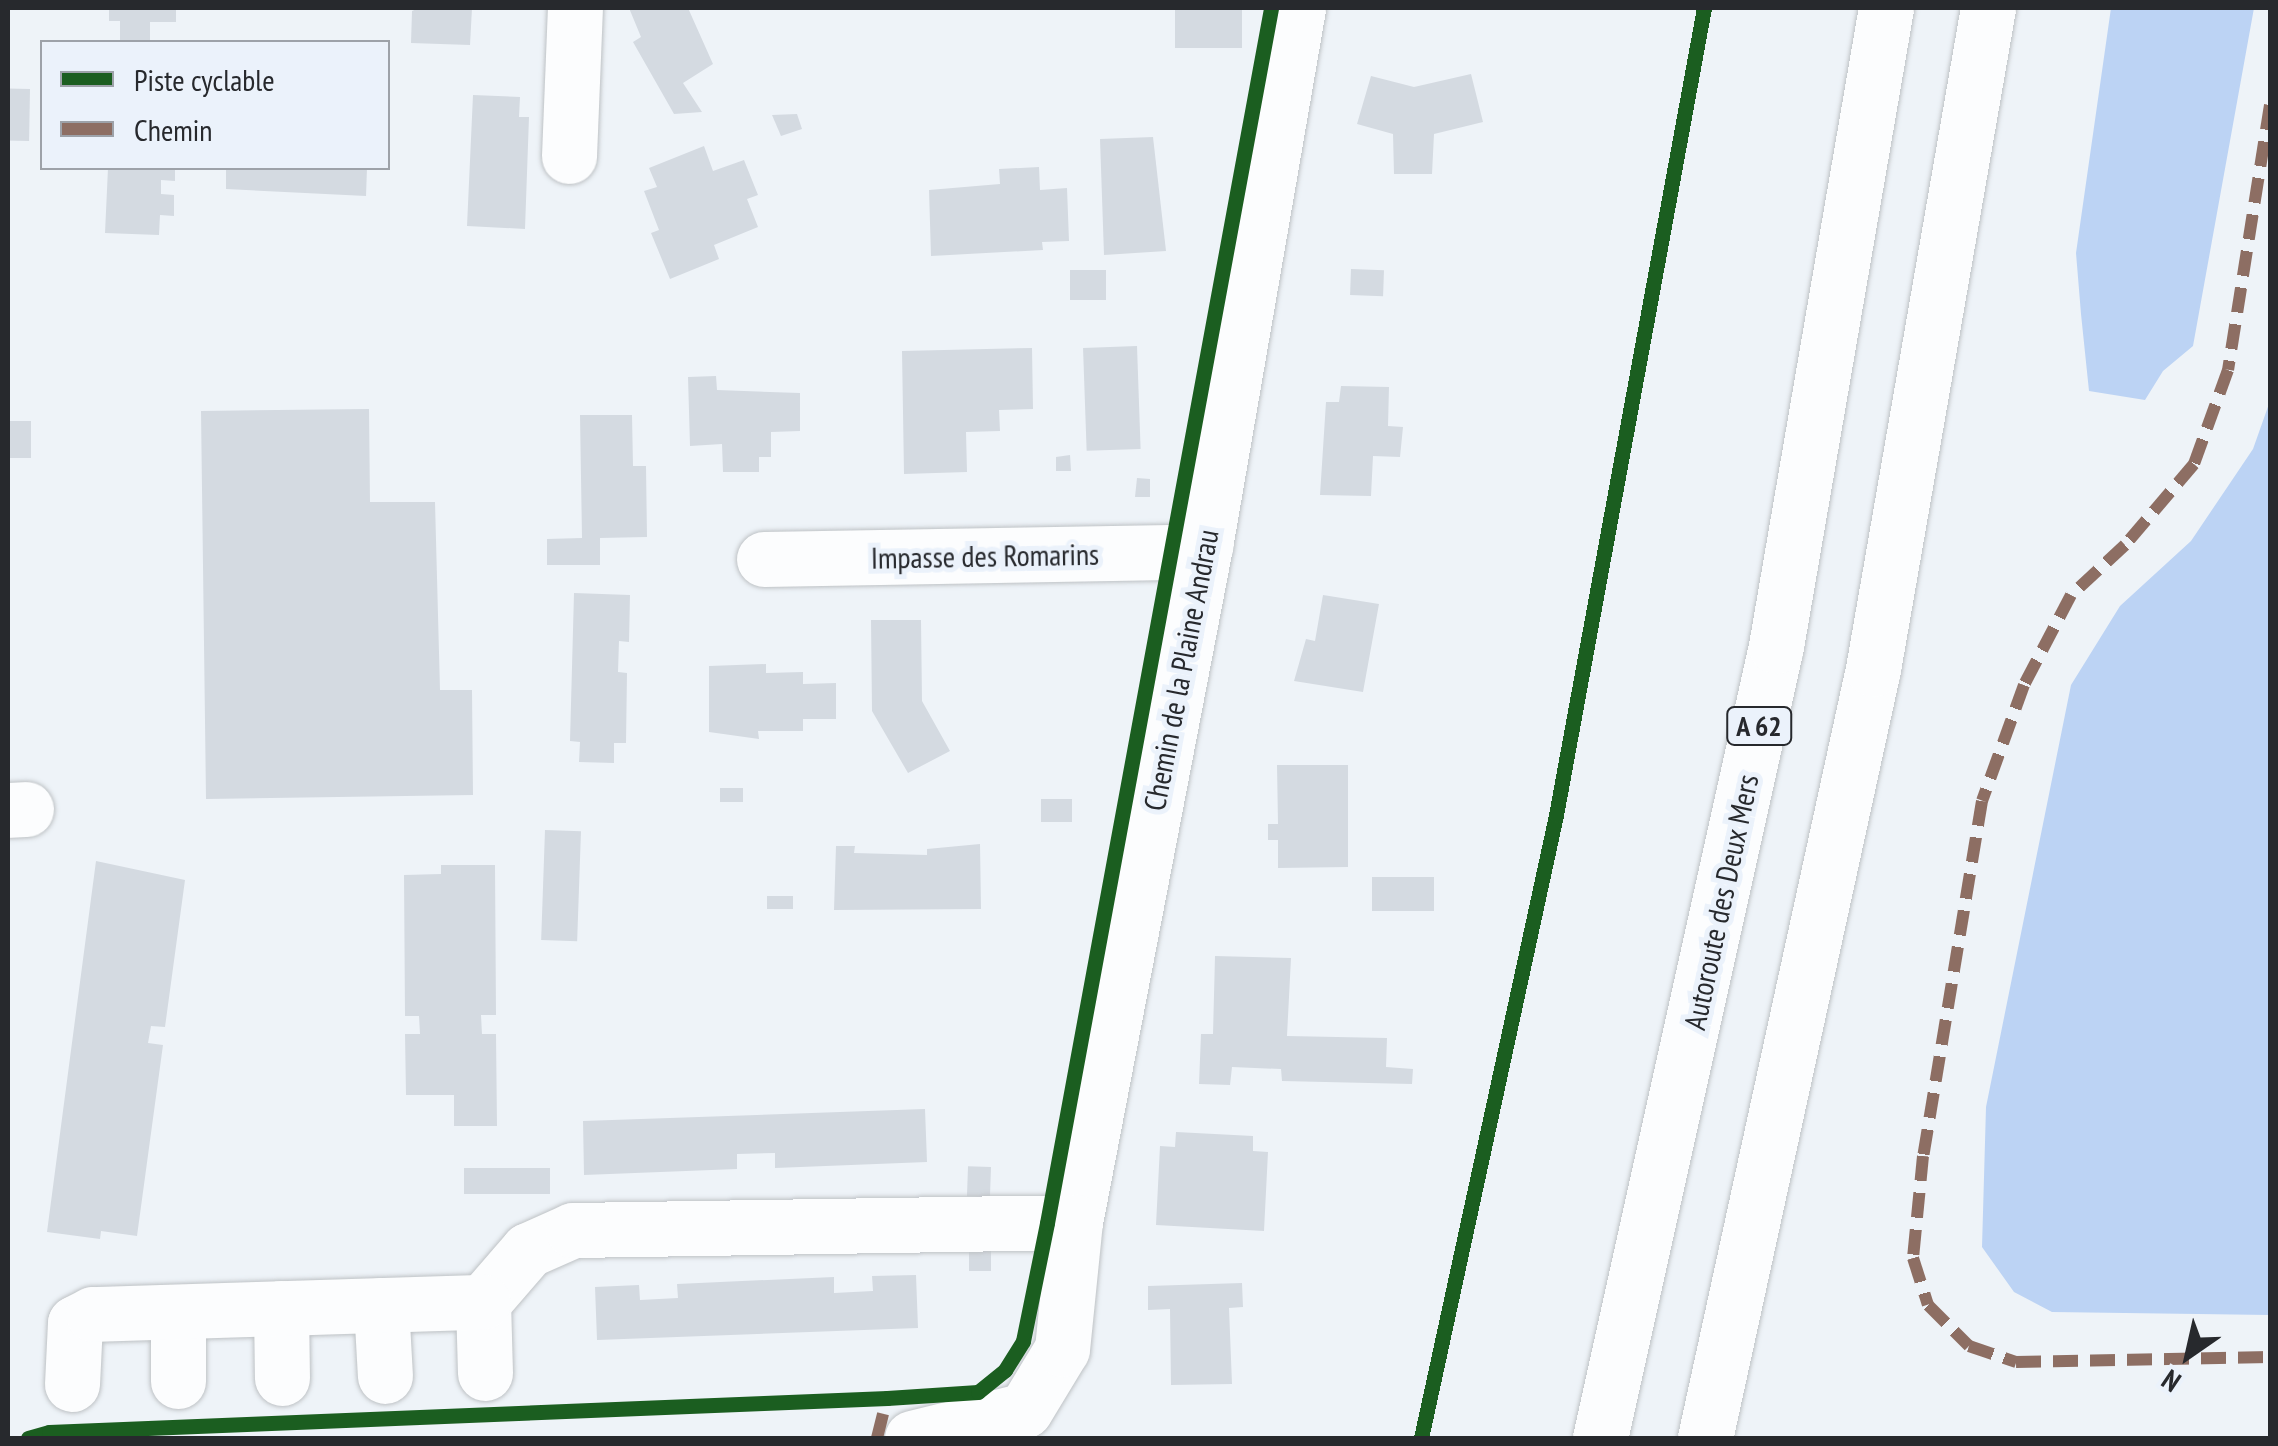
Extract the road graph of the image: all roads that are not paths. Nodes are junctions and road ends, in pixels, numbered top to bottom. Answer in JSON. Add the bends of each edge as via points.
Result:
{"nodes":[{"id":1,"x":576,"y":8,"type":"edge"},
{"id":2,"x":1298,"y":8,"type":"edge"},
{"id":3,"x":1886,"y":8,"type":"edge"},
{"id":4,"x":1988,"y":8,"type":"edge"},
{"id":5,"x":569,"y":156,"type":"dead end"},
{"id":6,"x":1205,"y":546,"type":"junction"},
{"id":7,"x":764,"y":560,"type":"dead end"},
{"id":8,"x":1076,"y":1222,"type":"junction"},
{"id":9,"x":484,"y":1302,"type":"junction"},
{"id":10,"x":381,"y":1305,"type":"junction"},
{"id":11,"x":281,"y":1308,"type":"junction"},
{"id":12,"x":178,"y":1312,"type":"junction"},
{"id":13,"x":484,"y":1373,"type":"dead end"},
{"id":14,"x":385,"y":1376,"type":"dead end"},
{"id":15,"x":282,"y":1378,"type":"dead end"},
{"id":16,"x":178,"y":1381,"type":"dead end"},
{"id":17,"x":72,"y":1384,"type":"dead end"},
{"id":18,"x":912,"y":1438,"type":"edge"},
{"id":19,"x":1600,"y":1438,"type":"edge"},
{"id":20,"x":1705,"y":1438,"type":"edge"}],
"edges":[{"from":1,"to":5,"type":"main road"},
{"from":2,"to":6,"type":"main road","name":"Chemin de la Plaine Andrau"},
{"from":3,"to":19,"type":"main road","name":"Autoroute des Deux Mers","number":"A 62","via":[[1776,646]]},
{"from":4,"to":20,"type":"main road","via":[[1873,670]]},
{"from":6,"to":7,"type":"main road","name":"Impasse des Romarins"},
{"from":6,"to":8,"type":"main road","name":"Chemin de la Plaine Andrau"},
{"from":8,"to":9,"type":"main road","via":[[573,1230],[528,1250]]},
{"from":8,"to":18,"type":"main road","name":"Chemin de la Plaine Andrau","via":[[1062,1349],[1026,1410]]},
{"from":9,"to":10,"type":"main road"},
{"from":9,"to":13,"type":"main road"},
{"from":10,"to":11,"type":"main road"},
{"from":10,"to":14,"type":"main road"},
{"from":11,"to":12,"type":"main road"},
{"from":11,"to":15,"type":"main road"},
{"from":12,"to":16,"type":"main road"},
{"from":12,"to":17,"type":"main road","via":[[82,1317],[72,1333]]}]}
